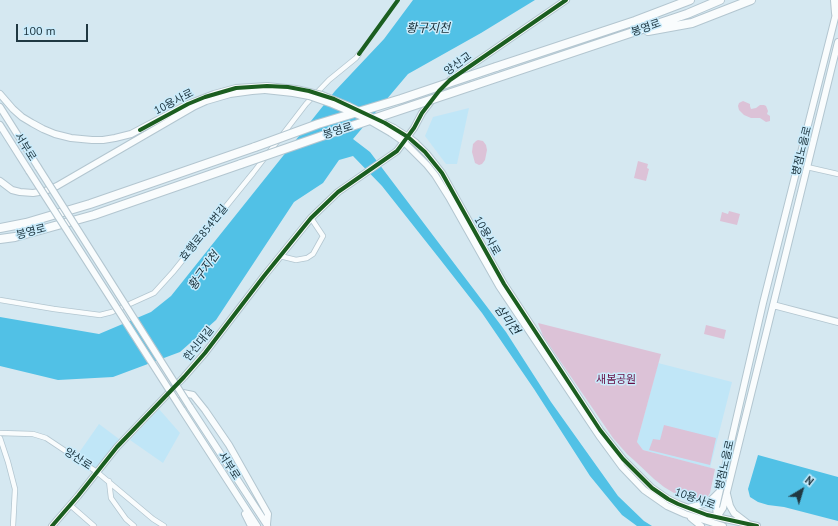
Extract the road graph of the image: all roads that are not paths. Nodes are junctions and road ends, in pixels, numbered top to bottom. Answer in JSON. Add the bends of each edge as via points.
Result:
{"nodes":[{"id":1,"x":566,"y":0,"type":"edge"},
{"id":2,"x":676,"y":0,"type":"edge"},
{"id":3,"x":690,"y":0,"type":"edge"},
{"id":4,"x":720,"y":0,"type":"edge"},
{"id":5,"x":751,"y":0,"type":"edge"},
{"id":6,"x":835,"y":0,"type":"edge"},
{"id":7,"x":837,"y":10,"type":"edge"},
{"id":8,"x":662,"y":11,"type":"junction"},
{"id":9,"x":835,"y":28,"type":"edge"},
{"id":10,"x":622,"y":36,"type":"junction"},
{"id":11,"x":838,"y":42,"type":"edge"},
{"id":12,"x":826,"y":52,"type":"junction"},
{"id":13,"x":360,"y":54,"type":"dead end"},
{"id":14,"x":835,"y":54,"type":"junction"},
{"id":15,"x":0,"y":94,"type":"edge"},
{"id":16,"x":0,"y":107,"type":"edge"},
{"id":17,"x":0,"y":125,"type":"edge"},
{"id":18,"x":141,"y":133,"type":"junction"},
{"id":19,"x":806,"y":135,"type":"junction"},
{"id":20,"x":406,"y":139,"type":"junction"},
{"id":21,"x":814,"y":139,"type":"junction"},
{"id":22,"x":427,"y":154,"type":"junction"},
{"id":23,"x":421,"y":159,"type":"junction"},
{"id":24,"x":807,"y":167,"type":"junction"},
{"id":25,"x":838,"y":174,"type":"edge"},
{"id":26,"x":361,"y":176,"type":"joint"},
{"id":27,"x":0,"y":181,"type":"edge"},
{"id":28,"x":792,"y":191,"type":"junction"},
{"id":29,"x":800,"y":194,"type":"junction"},
{"id":30,"x":311,"y":218,"type":"junction"},
{"id":31,"x":0,"y":228,"type":"edge"},
{"id":32,"x":0,"y":239,"type":"edge"},
{"id":33,"x":280,"y":256,"type":"junction"},
{"id":34,"x":771,"y":272,"type":"junction"},
{"id":35,"x":780,"y":275,"type":"junction"},
{"id":36,"x":0,"y":300,"type":"edge"},
{"id":37,"x":773,"y":305,"type":"junction"},
{"id":38,"x":838,"y":322,"type":"edge"},
{"id":39,"x":756,"y":335,"type":"junction"},
{"id":40,"x":765,"y":338,"type":"junction"},
{"id":41,"x":170,"y":390,"type":"junction"},
{"id":42,"x":0,"y":433,"type":"edge"},
{"id":43,"x":0,"y":438,"type":"edge"},
{"id":44,"x":97,"y":472,"type":"junction"},
{"id":45,"x":223,"y":474,"type":"junction"},
{"id":46,"x":109,"y":481,"type":"junction"},
{"id":47,"x":719,"y":491,"type":"junction"},
{"id":48,"x":726,"y":493,"type":"junction"},
{"id":49,"x":70,"y":505,"type":"junction"},
{"id":50,"x":688,"y":512,"type":"junction"},
{"id":51,"x":717,"y":517,"type":"junction"},
{"id":52,"x":748,"y":524,"type":"junction"},
{"id":53,"x":267,"y":525,"type":"edge"},
{"id":54,"x":718,"y":525,"type":"edge"},
{"id":55,"x":13,"y":526,"type":"edge"},
{"id":56,"x":52,"y":526,"type":"edge"},
{"id":57,"x":94,"y":526,"type":"edge"},
{"id":58,"x":134,"y":526,"type":"edge"},
{"id":59,"x":164,"y":526,"type":"edge"},
{"id":60,"x":251,"y":526,"type":"edge"},
{"id":61,"x":257,"y":526,"type":"edge"},
{"id":62,"x":701,"y":526,"type":"edge"},
{"id":63,"x":757,"y":526,"type":"edge"}],
"edges":[{"from":1,"to":20,"type":"street","name":"양산교","via":[[450,80],[422,114]]},
{"from":2,"to":8,"type":"highway"},
{"from":3,"to":8,"type":"highway","name":"봉영로"},
{"from":4,"to":10,"type":"highway","name":"봉영로"},
{"from":5,"to":10,"type":"highway","via":[[692,24]]},
{"from":6,"to":7,"type":"highway"},
{"from":7,"to":9,"type":"street","name":"병점노을로"},
{"from":8,"to":31,"type":"highway","name":"봉영로","bridge":true,"via":[[318,124],[65,212]]},
{"from":9,"to":12,"type":"street","name":"병점노을로"},
{"from":10,"to":32,"type":"highway","name":"봉영로","bridge":true,"via":[[94,215]]},
{"from":11,"to":14,"type":"street","name":"병점노을로"},
{"from":12,"to":14,"type":"street"},
{"from":12,"to":19,"type":"street","name":"병점노을로"},
{"from":13,"to":36,"type":"street","name":"효행로854번길","via":[[306,104],[253,174],[154,293],[100,315]]},
{"from":14,"to":21,"type":"street","name":"병점노을로"},
{"from":15,"to":18,"type":"street","via":[[32,123],[55,134],[103,140]]},
{"from":16,"to":53,"type":"street","name":"서부로","bridge":true},
{"from":17,"to":45,"type":"street","name":"서부로","bridge":true},
{"from":18,"to":20,"type":"street","name":"10용사로","bridge":true,"via":[[188,104],[205,97],[236,88],[288,88],[309,91],[349,106]]},
{"from":18,"to":27,"type":"street","via":[[45,191],[20,192],[12,190]]},
{"from":19,"to":21,"type":"street","via":[[808,139]]},
{"from":19,"to":28,"type":"street","name":"병점노을로"},
{"from":20,"to":22,"type":"street","name":"10용사로"},
{"from":20,"to":23,"type":"street","name":"10용사로"},
{"from":20,"to":26,"type":"street","name":"양산교","via":[[393,155]]},
{"from":21,"to":24,"type":"street","name":"병점노을로"},
{"from":22,"to":23,"type":"street","via":[[422,154]]},
{"from":22,"to":50,"type":"street","name":"10용사로","via":[[442,173],[504,284],[600,430],[652,488]]},
{"from":23,"to":50,"type":"street","name":"10용사로","via":[[450,198],[499,286],[612,455],[648,493],[667,506]]},
{"from":24,"to":25,"type":"street"},
{"from":24,"to":29,"type":"street","name":"병점노을로"},
{"from":26,"to":30,"type":"street","name":"한신대길","via":[[338,192]]},
{"from":28,"to":29,"type":"street","via":[[798,191]]},
{"from":28,"to":34,"type":"street","name":"병점노을로"},
{"from":29,"to":35,"type":"street","name":"병점노을로"},
{"from":30,"to":33,"type":"street","name":"한신대길"},
{"from":30,"to":33,"type":"street","via":[[323,236],[313,254],[296,260]]},
{"from":33,"to":41,"type":"street","name":"한신대길","via":[[205,353]]},
{"from":34,"to":35,"type":"street"},
{"from":34,"to":39,"type":"street","name":"병점노을로"},
{"from":35,"to":37,"type":"street","name":"병점노을로"},
{"from":37,"to":38,"type":"street"},
{"from":37,"to":40,"type":"street","name":"병점노을로"},
{"from":39,"to":40,"type":"street","via":[[763,335]]},
{"from":39,"to":47,"type":"street","name":"병점노을로"},
{"from":40,"to":48,"type":"street","name":"병점노을로"},
{"from":41,"to":44,"type":"street","name":"한신대길"},
{"from":41,"to":53,"type":"street","via":[[175,395],[193,395],[205,410],[229,445],[268,514]]},
{"from":42,"to":44,"type":"street","name":"양산로","via":[[24,433],[46,438]]},
{"from":43,"to":55,"type":"street","via":[[15,490]]},
{"from":44,"to":46,"type":"street","name":"양산로"},
{"from":44,"to":49,"type":"street","name":"한신대길"},
{"from":45,"to":60,"type":"street"},
{"from":45,"to":61,"type":"street","name":"서부로"},
{"from":46,"to":58,"type":"street","via":[[111,498]]},
{"from":46,"to":59,"type":"street","name":"양산로"},
{"from":47,"to":48,"type":"street"},
{"from":47,"to":50,"type":"street","via":[[707,503]]},
{"from":47,"to":51,"type":"street","name":"병점노을로"},
{"from":48,"to":51,"type":"street","name":"병점노을로"},
{"from":48,"to":52,"type":"street","via":[[734,513]]},
{"from":49,"to":56,"type":"street","name":"한신대길"},
{"from":49,"to":57,"type":"street"},
{"from":50,"to":51,"type":"street","name":"10용사로"},
{"from":50,"to":54,"type":"street","name":"10용사로"},
{"from":50,"to":62,"type":"street"},
{"from":51,"to":52,"type":"street","name":"10용사로"},
{"from":51,"to":54,"type":"street"},
{"from":52,"to":63,"type":"street","name":"10용사로"}]}
